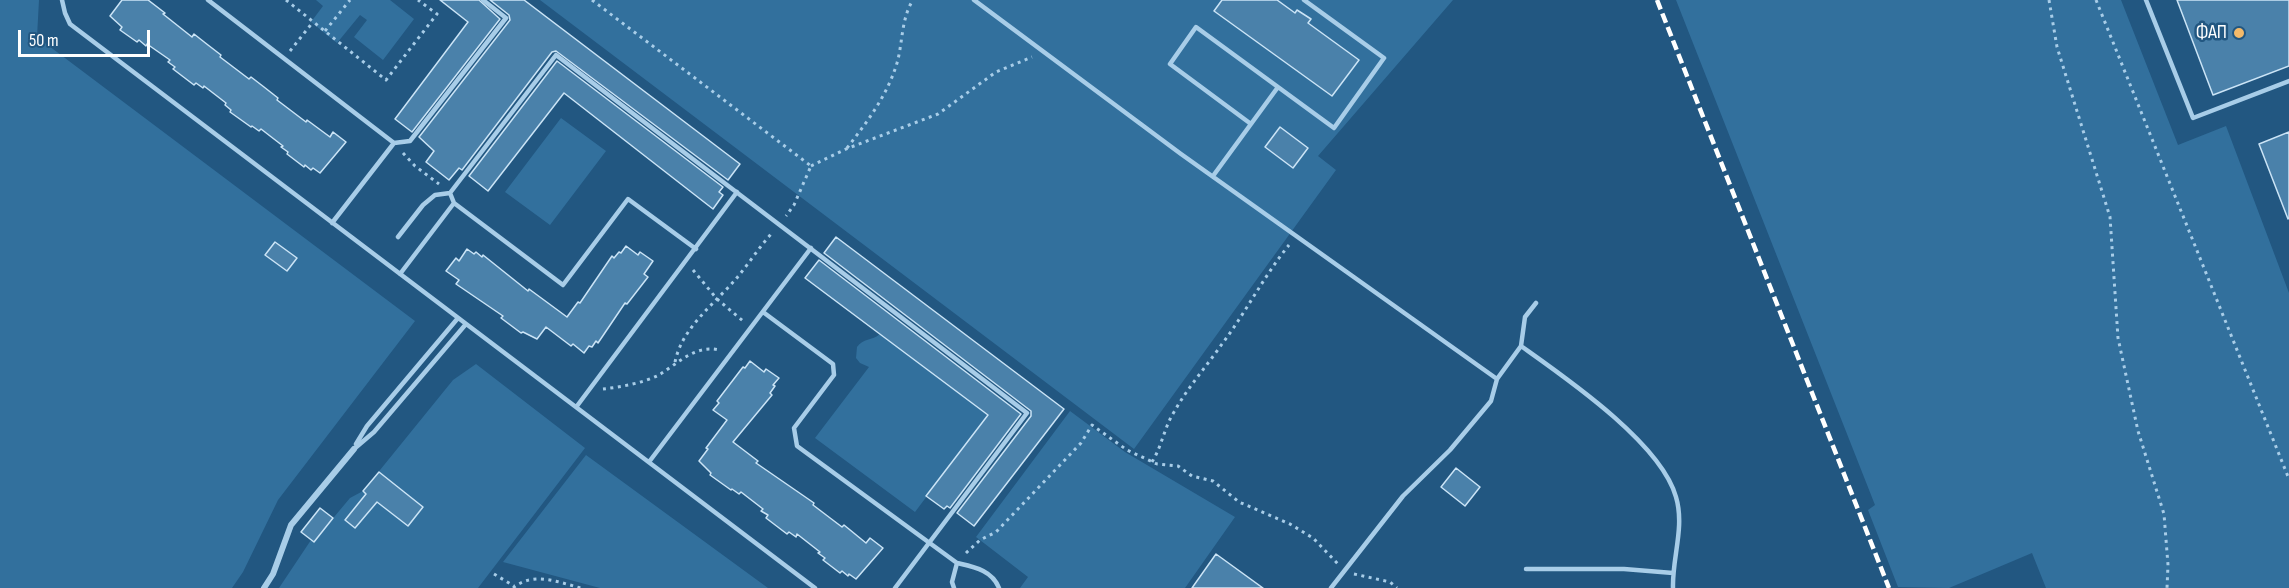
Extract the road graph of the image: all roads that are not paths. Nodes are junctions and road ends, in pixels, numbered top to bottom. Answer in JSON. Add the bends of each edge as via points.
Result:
{"nodes":[{"id":1,"x":62,"y":0,"type":"edge"},
{"id":2,"x":208,"y":0,"type":"edge"},
{"id":3,"x":483,"y":0,"type":"edge"},
{"id":4,"x":974,"y":0,"type":"edge"},
{"id":5,"x":1304,"y":0,"type":"edge"},
{"id":6,"x":2146,"y":0,"type":"edge"},
{"id":7,"x":2289,"y":81,"type":"edge"},
{"id":8,"x":1278,"y":87,"type":"junction"},
{"id":9,"x":1251,"y":124,"type":"junction"},
{"id":10,"x":394,"y":143,"type":"junction"},
{"id":11,"x":1213,"y":176,"type":"junction"},
{"id":12,"x":737,"y":192,"type":"junction"},
{"id":13,"x":450,"y":193,"type":"junction"},
{"id":14,"x":454,"y":203,"type":"junction"},
{"id":15,"x":332,"y":223,"type":"junction"},
{"id":16,"x":398,"y":237,"type":"dead end"},
{"id":17,"x":811,"y":248,"type":"junction"},
{"id":18,"x":696,"y":249,"type":"junction"},
{"id":19,"x":400,"y":274,"type":"junction"},
{"id":20,"x":1536,"y":303,"type":"dead end"},
{"id":21,"x":763,"y":312,"type":"junction"},
{"id":22,"x":458,"y":318,"type":"junction"},
{"id":23,"x":466,"y":324,"type":"junction"},
{"id":24,"x":1521,"y":346,"type":"junction"},
{"id":25,"x":1497,"y":379,"type":"junction"},
{"id":26,"x":577,"y":406,"type":"junction"},
{"id":27,"x":354,"y":448,"type":"junction"},
{"id":28,"x":649,"y":462,"type":"junction"},
{"id":29,"x":928,"y":543,"type":"junction"},
{"id":30,"x":957,"y":563,"type":"junction"},
{"id":31,"x":1526,"y":569,"type":"dead end"},
{"id":32,"x":1673,"y":573,"type":"junction"},
{"id":33,"x":264,"y":588,"type":"edge"},
{"id":34,"x":815,"y":588,"type":"edge"},
{"id":35,"x":895,"y":588,"type":"edge"},
{"id":36,"x":954,"y":588,"type":"edge"},
{"id":37,"x":999,"y":588,"type":"edge"},
{"id":38,"x":1331,"y":588,"type":"edge"},
{"id":39,"x":1673,"y":588,"type":"edge"}],
"edges":[{"from":1,"to":15,"type":"lane","via":[[70,24]]},
{"from":2,"to":10,"type":"lane"},
{"from":3,"to":10,"type":"lane","via":[[506,18],[410,141]]},
{"from":4,"to":11,"type":"lane"},
{"from":5,"to":8,"type":"lane","via":[[1384,58],[1334,128]]},
{"from":6,"to":7,"type":"lane","via":[[2193,118]]},
{"from":8,"to":9,"type":"lane"},
{"from":8,"to":9,"type":"lane","via":[[1196,27],[1170,64]]},
{"from":9,"to":11,"type":"lane"},
{"from":10,"to":15,"type":"lane"},
{"from":11,"to":25,"type":"lane"},
{"from":12,"to":13,"type":"lane","via":[[556,55]]},
{"from":12,"to":17,"type":"lane"},
{"from":12,"to":18,"type":"lane"},
{"from":13,"to":14,"type":"lane"},
{"from":13,"to":16,"type":"lane","via":[[435,195],[423,205]]},
{"from":14,"to":18,"type":"lane","via":[[563,285],[628,199]]},
{"from":14,"to":19,"type":"lane"},
{"from":15,"to":19,"type":"lane"},
{"from":17,"to":21,"type":"lane"},
{"from":17,"to":29,"type":"lane","via":[[1027,413]]},
{"from":18,"to":26,"type":"lane"},
{"from":19,"to":22,"type":"lane"},
{"from":20,"to":24,"type":"lane","via":[[1525,317]]},
{"from":21,"to":28,"type":"lane"},
{"from":21,"to":29,"type":"lane","via":[[833,364],[834,375],[794,428],[797,446]]},
{"from":22,"to":23,"type":"lane"},
{"from":22,"to":27,"type":"lane","via":[[367,426]]},
{"from":23,"to":26,"type":"lane"},
{"from":23,"to":27,"type":"lane","via":[[374,432]]},
{"from":24,"to":25,"type":"lane"},
{"from":24,"to":32,"type":"lane","via":[[1586,393],[1664,470],[1677,498],[1679,540]]},
{"from":25,"to":38,"type":"lane","via":[[1491,401],[1450,450],[1403,496]]},
{"from":26,"to":28,"type":"lane"},
{"from":27,"to":33,"type":"street","via":[[291,525]]},
{"from":28,"to":34,"type":"lane"},
{"from":29,"to":30,"type":"lane"},
{"from":29,"to":35,"type":"lane"},
{"from":30,"to":36,"type":"lane"},
{"from":30,"to":37,"type":"lane","via":[[979,568],[995,579]]},
{"from":31,"to":32,"type":"lane"},
{"from":32,"to":39,"type":"lane"}]}
